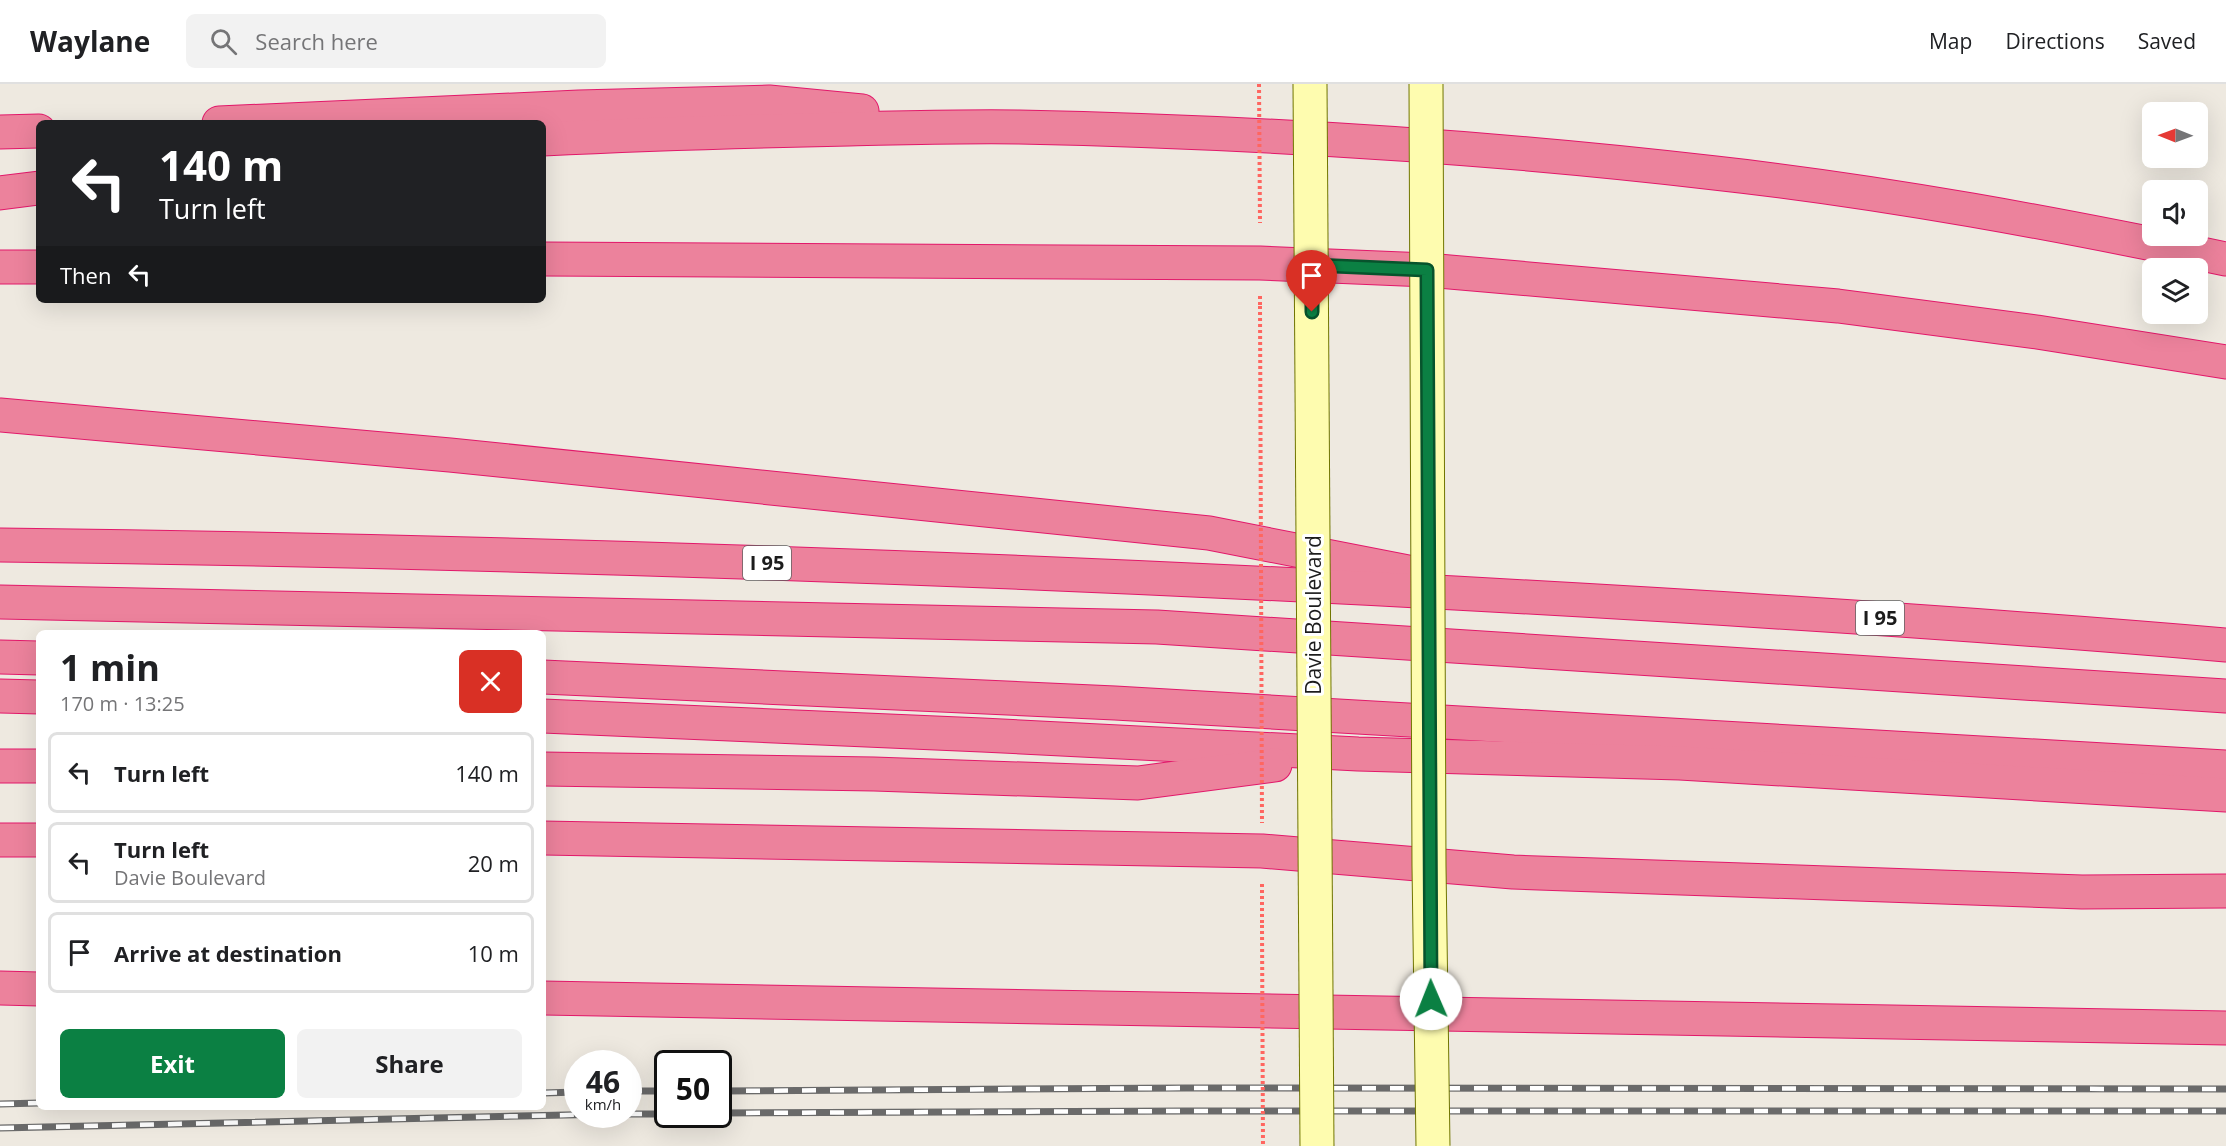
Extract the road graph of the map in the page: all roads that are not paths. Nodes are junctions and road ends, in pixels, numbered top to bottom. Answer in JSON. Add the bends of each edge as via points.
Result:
{"nodes":[{"id":1,"x":1310,"y":84,"type":"edge"},
{"id":2,"x":1426,"y":84,"type":"edge"},
{"id":3,"x":283,"y":120,"type":"edge"},
{"id":4,"x":1016,"y":127,"type":"junction"},
{"id":5,"x":36,"y":131,"type":"edge"},
{"id":6,"x":0,"y":132,"type":"edge"},
{"id":7,"x":546,"y":139,"type":"edge"},
{"id":8,"x":36,"y":188,"type":"edge"},
{"id":9,"x":0,"y":193,"type":"edge"},
{"id":10,"x":546,"y":259,"type":"edge"},
{"id":11,"x":2226,"y":259,"type":"edge"},
{"id":12,"x":1312,"y":265,"type":"junction"},
{"id":13,"x":0,"y":267,"type":"edge"},
{"id":14,"x":36,"y":267,"type":"edge"},
{"id":15,"x":1427,"y":270,"type":"junction"},
{"id":16,"x":2226,"y":362,"type":"edge"},
{"id":17,"x":0,"y":415,"type":"edge"},
{"id":18,"x":0,"y":545,"type":"edge"},
{"id":19,"x":1534,"y":597,"type":"junction"},
{"id":20,"x":0,"y":602,"type":"edge"},
{"id":21,"x":2226,"y":645,"type":"edge"},
{"id":22,"x":0,"y":657,"type":"edge"},
{"id":23,"x":36,"y":658,"type":"edge"},
{"id":24,"x":546,"y":677,"type":"edge"},
{"id":25,"x":0,"y":696,"type":"edge"},
{"id":26,"x":2226,"y":696,"type":"edge"},
{"id":27,"x":36,"y":697,"type":"edge"},
{"id":28,"x":546,"y":716,"type":"edge"},
{"id":29,"x":1358,"y":754,"type":"junction"},
{"id":30,"x":0,"y":766,"type":"edge"},
{"id":31,"x":36,"y":766,"type":"edge"},
{"id":32,"x":2226,"y":767,"type":"edge"},
{"id":33,"x":546,"y":769,"type":"edge"},
{"id":34,"x":2226,"y":795,"type":"edge"},
{"id":35,"x":546,"y":838,"type":"edge"},
{"id":36,"x":0,"y":840,"type":"edge"},
{"id":37,"x":36,"y":840,"type":"edge"},
{"id":38,"x":1315,"y":855,"type":"junction"},
{"id":39,"x":1429,"y":866,"type":"junction"},
{"id":40,"x":2226,"y":891,"type":"edge"},
{"id":41,"x":2082,"y":892,"type":"junction"},
{"id":42,"x":2226,"y":907,"type":"edge"},
{"id":43,"x":0,"y":988,"type":"edge"},
{"id":44,"x":36,"y":989,"type":"edge"},
{"id":45,"x":546,"y":998,"type":"edge"},
{"id":46,"x":2226,"y":1028,"type":"edge"},
{"id":47,"x":1317,"y":1146,"type":"edge"},
{"id":48,"x":1433,"y":1146,"type":"edge"}],
"edges":[{"from":1,"to":12,"type":"main road","name":"Davie Boulevard","bridge":true},
{"from":2,"to":15,"type":"main road","bridge":true},
{"from":3,"to":4,"type":"highway","via":[[579,106],[769,102]]},
{"from":4,"to":7,"type":"highway"},
{"from":4,"to":11,"type":"highway","via":[[1452,147],[1719,173],[1943,205]]},
{"from":5,"to":6,"type":"highway"},
{"from":8,"to":9,"type":"highway"},
{"from":10,"to":12,"type":"highway"},
{"from":12,"to":15,"type":"highway"},
{"from":12,"to":38,"type":"main road","name":"Davie Boulevard","bridge":true},
{"from":13,"to":14,"type":"highway"},
{"from":15,"to":16,"type":"highway","via":[[1850,307]]},
{"from":15,"to":39,"type":"main road","bridge":true},
{"from":17,"to":19,"type":"highway","via":[[450,455],[1209,532]]},
{"from":18,"to":19,"type":"highway","number":"I 95","via":[[383,551],[1016,571]]},
{"from":19,"to":21,"type":"highway","number":"I 95"},
{"from":20,"to":26,"type":"highway","via":[[1157,627]]},
{"from":22,"to":23,"type":"highway"},
{"from":24,"to":32,"type":"highway","via":[[1115,703]]},
{"from":25,"to":27,"type":"highway"},
{"from":28,"to":29,"type":"highway"},
{"from":29,"to":33,"type":"highway","via":[[1138,783]]},
{"from":29,"to":34,"type":"highway","via":[[1680,763]]},
{"from":30,"to":31,"type":"highway"},
{"from":35,"to":38,"type":"highway"},
{"from":36,"to":37,"type":"highway"},
{"from":38,"to":39,"type":"highway"},
{"from":38,"to":47,"type":"main road","name":"Davie Boulevard","bridge":true},
{"from":39,"to":41,"type":"highway"},
{"from":39,"to":48,"type":"main road","bridge":true},
{"from":40,"to":41,"type":"highway"},
{"from":41,"to":42,"type":"highway"},
{"from":43,"to":44,"type":"highway"},
{"from":45,"to":46,"type":"highway"}]}
